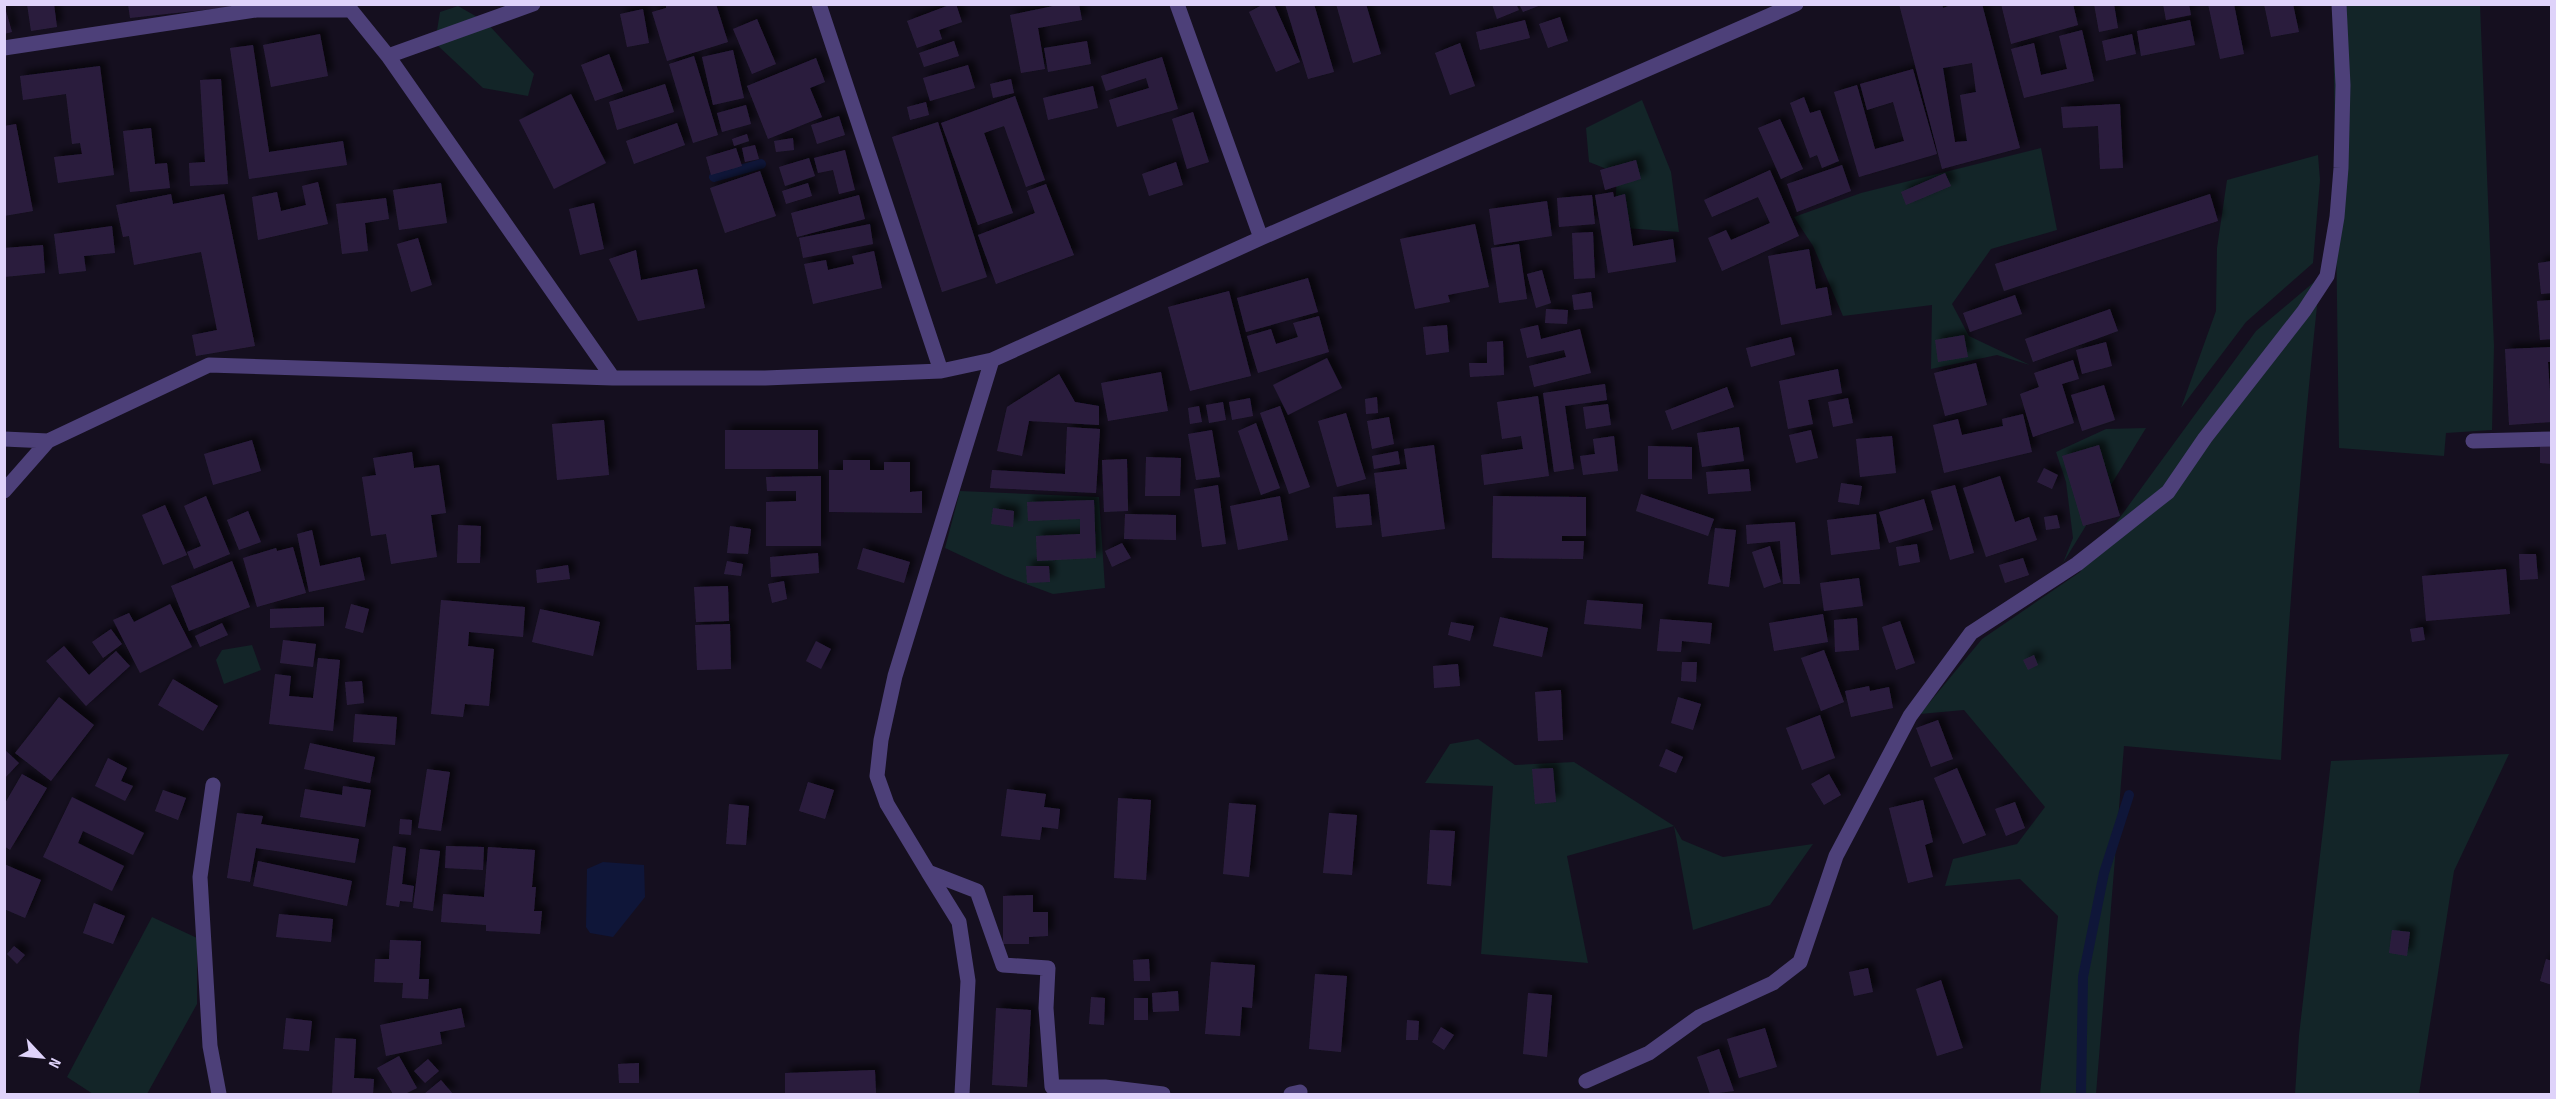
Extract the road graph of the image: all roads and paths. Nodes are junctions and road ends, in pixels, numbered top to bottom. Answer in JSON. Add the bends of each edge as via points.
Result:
{"nodes":[{"id":1,"x":533,"y":4,"type":"edge"},
{"id":2,"x":819,"y":4,"type":"edge"},
{"id":3,"x":1177,"y":4,"type":"edge"},
{"id":4,"x":1796,"y":4,"type":"edge"},
{"id":5,"x":2339,"y":4,"type":"edge"},
{"id":6,"x":348,"y":7,"type":"edge"},
{"id":7,"x":4,"y":48,"type":"edge"},
{"id":8,"x":388,"y":56,"type":"junction"},
{"id":9,"x":1261,"y":238,"type":"junction"},
{"id":10,"x":992,"y":360,"type":"junction"},
{"id":11,"x":941,"y":371,"type":"junction"},
{"id":12,"x":613,"y":378,"type":"junction"},
{"id":13,"x":4,"y":439,"type":"edge"},
{"id":14,"x":2552,"y":439,"type":"edge"},
{"id":15,"x":48,"y":441,"type":"junction"},
{"id":16,"x":2473,"y":441,"type":"dead end"},
{"id":17,"x":4,"y":491,"type":"edge"},
{"id":18,"x":213,"y":785,"type":"dead end"},
{"id":19,"x":928,"y":872,"type":"junction"},
{"id":20,"x":1586,"y":1081,"type":"dead end"},
{"id":21,"x":219,"y":1095,"type":"edge"},
{"id":22,"x":962,"y":1095,"type":"edge"},
{"id":23,"x":1163,"y":1095,"type":"edge"}],
"edges":[{"from":1,"to":8,"type":"street"},
{"from":2,"to":11,"type":"street"},
{"from":3,"to":9,"type":"street"},
{"from":4,"to":9,"type":"street"},
{"from":5,"to":20,"type":"street","via":[[2343,85],[2337,217],[2327,276],[2304,310],[2168,492],[2077,564],[1971,633],[1910,716],[1836,856],[1800,962],[1773,983],[1699,1017],[1649,1053]]},
{"from":6,"to":7,"type":"street","via":[[256,10]]},
{"from":6,"to":8,"type":"street"},
{"from":8,"to":12,"type":"street"},
{"from":9,"to":10,"type":"street"},
{"from":10,"to":11,"type":"street"},
{"from":10,"to":19,"type":"street","via":[[895,676],[881,740],[877,776],[887,804]]},
{"from":11,"to":12,"type":"street","via":[[765,378]]},
{"from":12,"to":15,"type":"street","via":[[209,365]]},
{"from":13,"to":15,"type":"street"},
{"from":14,"to":16,"type":"street"},
{"from":15,"to":17,"type":"street"},
{"from":18,"to":21,"type":"street","via":[[200,877],[210,1046]]},
{"from":19,"to":22,"type":"street","via":[[959,922],[968,981]]},
{"from":19,"to":23,"type":"street","via":[[977,891],[1003,965],[1048,968],[1046,1008],[1052,1087],[1105,1087]]}]}
